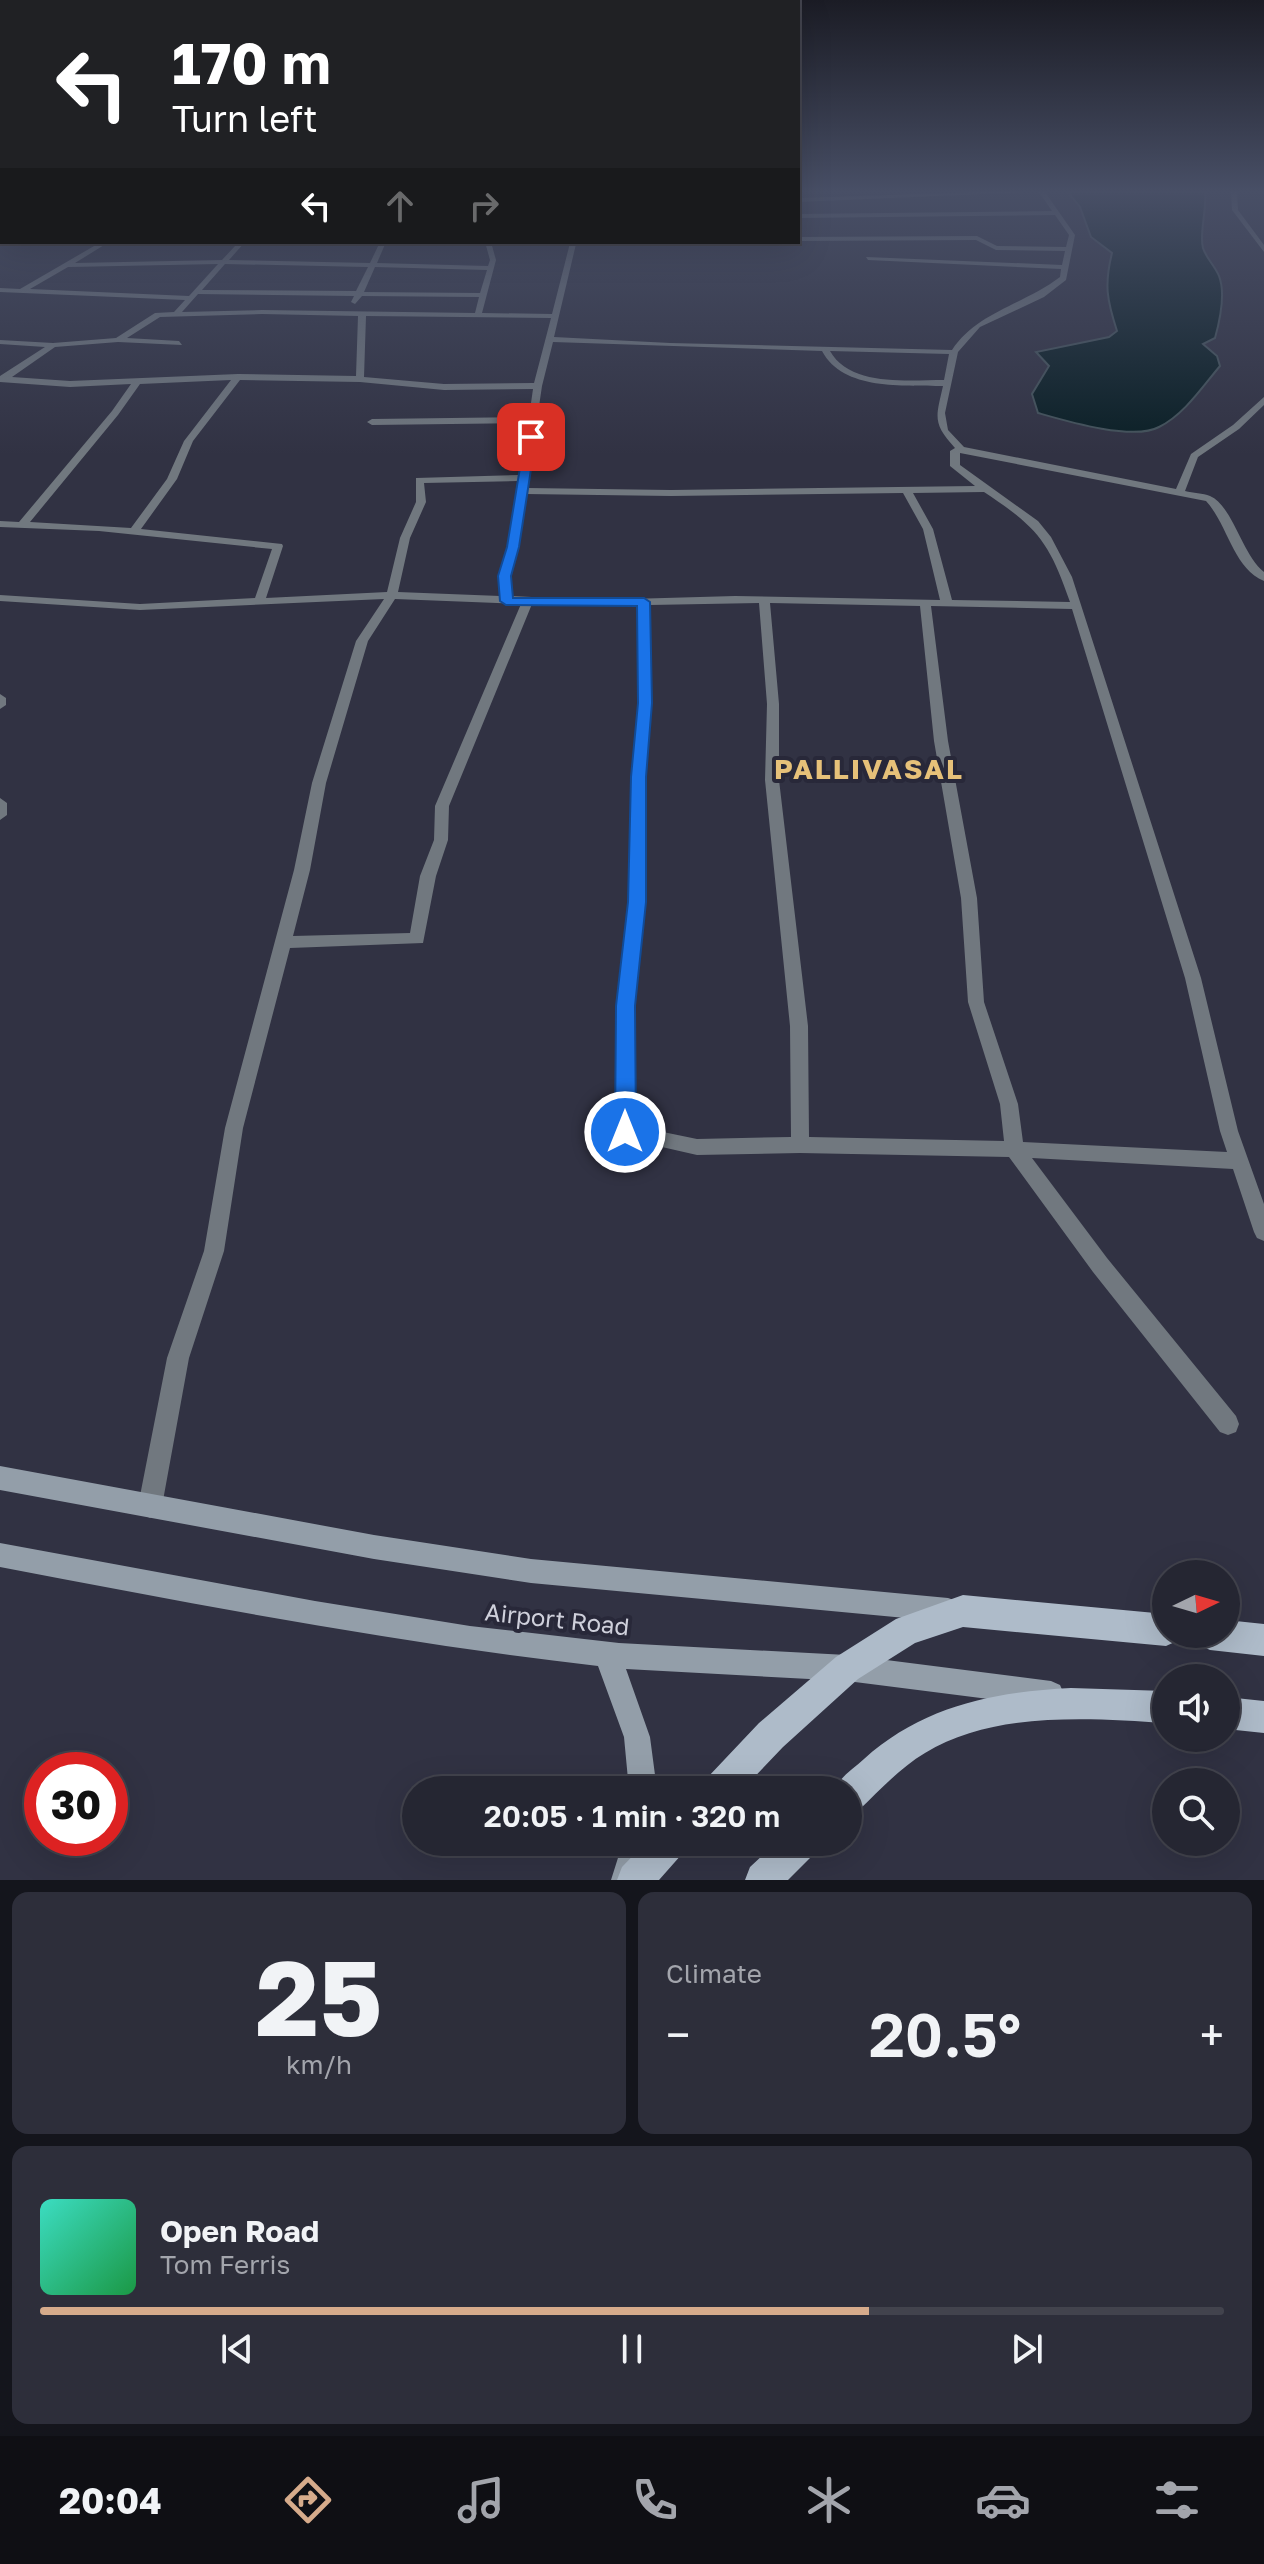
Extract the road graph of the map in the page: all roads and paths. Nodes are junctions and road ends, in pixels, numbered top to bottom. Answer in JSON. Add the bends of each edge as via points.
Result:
{"nodes":[{"id":1,"x":40,"y":280,"type":"edge"},
{"id":2,"x":206,"y":280,"type":"edge"},
{"id":3,"x":366,"y":280,"type":"edge"},
{"id":4,"x":488,"y":280,"type":"edge"},
{"id":5,"x":564,"y":280,"type":"edge"},
{"id":6,"x":1061,"y":280,"type":"edge"},
{"id":7,"x":0,"y":290,"type":"edge"},
{"id":8,"x":21,"y":291,"type":"junction"},
{"id":9,"x":360,"y":293,"type":"junction"},
{"id":10,"x":193,"y":295,"type":"junction"},
{"id":11,"x":484,"y":295,"type":"junction"},
{"id":12,"x":348,"y":313,"type":"junction"},
{"id":13,"x":362,"y":313,"type":"junction"},
{"id":14,"x":176,"y":314,"type":"junction"},
{"id":15,"x":478,"y":315,"type":"junction"},
{"id":16,"x":557,"y":316,"type":"junction"},
{"id":17,"x":550,"y":339,"type":"junction"},
{"id":18,"x":118,"y":340,"type":"junction"},
{"id":19,"x":0,"y":342,"type":"edge"},
{"id":20,"x":179,"y":343,"type":"dead end"},
{"id":21,"x":53,"y":345,"type":"junction"},
{"id":22,"x":824,"y":348,"type":"junction"},
{"id":23,"x":954,"y":352,"type":"junction"},
{"id":24,"x":238,"y":377,"type":"junction"},
{"id":25,"x":360,"y":379,"type":"junction"},
{"id":26,"x":2,"y":380,"type":"edge"},
{"id":27,"x":137,"y":382,"type":"junction"},
{"id":28,"x":948,"y":383,"type":"junction"},
{"id":29,"x":538,"y":386,"type":"junction"},
{"id":30,"x":1264,"y":400,"type":"edge"},
{"id":31,"x":532,"y":420,"type":"junction"},
{"id":32,"x":372,"y":422,"type":"dead end"},
{"id":33,"x":961,"y":449,"type":"junction"},
{"id":34,"x":523,"y":485,"type":"junction"},
{"id":35,"x":984,"y":489,"type":"junction"},
{"id":36,"x":906,"y":490,"type":"junction"},
{"id":37,"x":1180,"y":492,"type":"junction"},
{"id":38,"x":0,"y":524,"type":"edge"},
{"id":39,"x":22,"y":525,"type":"junction"},
{"id":40,"x":134,"y":531,"type":"junction"},
{"id":41,"x":1264,"y":578,"type":"edge"},
{"id":42,"x":392,"y":595,"type":"junction"},
{"id":43,"x":2,"y":600,"type":"edge"},
{"id":44,"x":764,"y":600,"type":"junction"},
{"id":45,"x":506,"y":601,"type":"junction"},
{"id":46,"x":259,"y":602,"type":"junction"},
{"id":47,"x":527,"y":602,"type":"junction"},
{"id":48,"x":644,"y":602,"type":"junction"},
{"id":49,"x":925,"y":603,"type":"junction"},
{"id":50,"x":947,"y":604,"type":"junction"},
{"id":51,"x":1077,"y":606,"type":"junction"},
{"id":52,"x":0,"y":698,"type":"edge"},
{"id":53,"x":0,"y":705,"type":"edge"},
{"id":54,"x":0,"y":803,"type":"edge"},
{"id":55,"x":0,"y":815,"type":"edge"},
{"id":56,"x":283,"y":942,"type":"junction"},
{"id":57,"x":800,"y":1145,"type":"junction"},
{"id":58,"x":1014,"y":1149,"type":"junction"},
{"id":59,"x":1239,"y":1161,"type":"junction"},
{"id":60,"x":1264,"y":1232,"type":"edge"},
{"id":61,"x":1228,"y":1424,"type":"dead end"},
{"id":62,"x":0,"y":1478,"type":"edge"},
{"id":63,"x":150,"y":1506,"type":"junction"},
{"id":64,"x":0,"y":1555,"type":"edge"},
{"id":65,"x":963,"y":1611,"type":"junction"},
{"id":66,"x":1152,"y":1629,"type":"edge"},
{"id":67,"x":1240,"y":1637,"type":"edge"},
{"id":68,"x":1264,"y":1640,"type":"edge"},
{"id":69,"x":606,"y":1654,"type":"junction"},
{"id":70,"x":847,"y":1668,"type":"junction"},
{"id":71,"x":1112,"y":1702,"type":"junction"},
{"id":72,"x":1152,"y":1706,"type":"edge"},
{"id":73,"x":1240,"y":1714,"type":"edge"},
{"id":74,"x":1264,"y":1717,"type":"edge"},
{"id":75,"x":643,"y":1776,"type":"edge"},
{"id":76,"x":732,"y":1776,"type":"edge"},
{"id":77,"x":862,"y":1785,"type":"edge"},
{"id":78,"x":633,"y":1856,"type":"edge"},
{"id":79,"x":657,"y":1856,"type":"edge"},
{"id":80,"x":788,"y":1856,"type":"edge"},
{"id":81,"x":625,"y":1880,"type":"edge"},
{"id":82,"x":635,"y":1880,"type":"edge"},
{"id":83,"x":763,"y":1880,"type":"edge"}],
"edges":[{"from":1,"to":8,"type":"street"},
{"from":2,"to":10,"type":"street"},
{"from":3,"to":9,"type":"street"},
{"from":4,"to":11,"type":"street"},
{"from":5,"to":16,"type":"street"},
{"from":6,"to":23,"type":"street","via":[[1041,295],[977,325]]},
{"from":7,"to":8,"type":"street"},
{"from":8,"to":10,"type":"street"},
{"from":9,"to":10,"type":"street"},
{"from":9,"to":11,"type":"street"},
{"from":9,"to":12,"type":"street"},
{"from":10,"to":14,"type":"street"},
{"from":11,"to":15,"type":"street"},
{"from":12,"to":13,"type":"street"},
{"from":12,"to":14,"type":"street"},
{"from":13,"to":15,"type":"street"},
{"from":13,"to":25,"type":"street"},
{"from":14,"to":18,"type":"street","via":[[158,315]]},
{"from":15,"to":16,"type":"street"},
{"from":16,"to":17,"type":"street"},
{"from":17,"to":22,"type":"street"},
{"from":17,"to":29,"type":"street"},
{"from":18,"to":20,"type":"street"},
{"from":18,"to":21,"type":"street"},
{"from":19,"to":21,"type":"street"},
{"from":21,"to":26,"type":"street"},
{"from":22,"to":23,"type":"street"},
{"from":22,"to":28,"type":"street","via":[[850,375]]},
{"from":23,"to":28,"type":"street"},
{"from":24,"to":25,"type":"street"},
{"from":24,"to":27,"type":"street"},
{"from":24,"to":40,"type":"street","via":[[189,441],[172,479]]},
{"from":25,"to":29,"type":"street","via":[[444,387]]},
{"from":26,"to":27,"type":"street"},
{"from":27,"to":39,"type":"street"},
{"from":28,"to":33,"type":"street","via":[[941,413],[944,431]]},
{"from":29,"to":31,"type":"street"},
{"from":30,"to":37,"type":"street","via":[[1194,456]]},
{"from":31,"to":32,"type":"street"},
{"from":31,"to":34,"type":"street"},
{"from":33,"to":35,"type":"street","via":[[955,451],[955,466]]},
{"from":33,"to":37,"type":"street"},
{"from":34,"to":36,"type":"street","via":[[671,493]]},
{"from":34,"to":42,"type":"street","via":[[419,480],[421,502],[405,538]]},
{"from":34,"to":45,"type":"street","via":[[504,576]]},
{"from":35,"to":36,"type":"street"},
{"from":35,"to":51,"type":"street","via":[[1036,525],[1059,561]]},
{"from":36,"to":50,"type":"street","via":[[928,529]]},
{"from":37,"to":41,"type":"street","via":[[1209,499],[1220,508],[1251,569]]},
{"from":38,"to":39,"type":"street"},
{"from":39,"to":40,"type":"street"},
{"from":40,"to":46,"type":"street","via":[[278,546]]},
{"from":42,"to":45,"type":"street"},
{"from":42,"to":46,"type":"street"},
{"from":42,"to":56,"type":"street","via":[[362,641],[319,783]]},
{"from":43,"to":46,"type":"street","via":[[140,607]]},
{"from":44,"to":48,"type":"street"},
{"from":44,"to":49,"type":"street"},
{"from":44,"to":57,"type":"street","via":[[773,704],[772,780],[799,1026]]},
{"from":45,"to":47,"type":"street"},
{"from":47,"to":48,"type":"street"},
{"from":47,"to":56,"type":"street","via":[[442,806],[441,840],[428,876],[417,939]]},
{"from":48,"to":57,"type":"street","via":[[645,703],[638,777],[637,902],[625,1006],[625,1132],[697,1147]]},
{"from":49,"to":50,"type":"street"},
{"from":49,"to":58,"type":"street","via":[[941,741],[969,898],[976,1002],[1009,1104]]},
{"from":50,"to":51,"type":"street"},
{"from":51,"to":59,"type":"street","via":[[1193,978]]},
{"from":52,"to":53,"type":"street"},
{"from":54,"to":55,"type":"street"},
{"from":56,"to":63,"type":"street","via":[[234,1128],[214,1251],[178,1358]]},
{"from":57,"to":58,"type":"street"},
{"from":58,"to":59,"type":"street"},
{"from":58,"to":61,"type":"street"},
{"from":59,"to":60,"type":"street"},
{"from":62,"to":63,"type":"main road"},
{"from":63,"to":65,"type":"main road","via":[[531,1571]]},
{"from":64,"to":69,"type":"main road","name":"Airport Road","via":[[315,1614]]},
{"from":65,"to":66,"type":"main road"},
{"from":65,"to":70,"type":"main road","via":[[907,1630]]},
{"from":67,"to":68,"type":"main road"},
{"from":69,"to":70,"type":"main road","name":"Airport Road"},
{"from":69,"to":75,"type":"main road","via":[[632,1713]]},
{"from":70,"to":71,"type":"main road","name":"Airport Road"},
{"from":70,"to":76,"type":"main road"},
{"from":71,"to":72,"type":"main road"},
{"from":71,"to":77,"type":"main road","via":[[978,1713],[915,1739]]},
{"from":73,"to":74,"type":"main road"},
{"from":78,"to":81,"type":"main road"},
{"from":79,"to":82,"type":"main road"},
{"from":80,"to":83,"type":"main road"}]}
